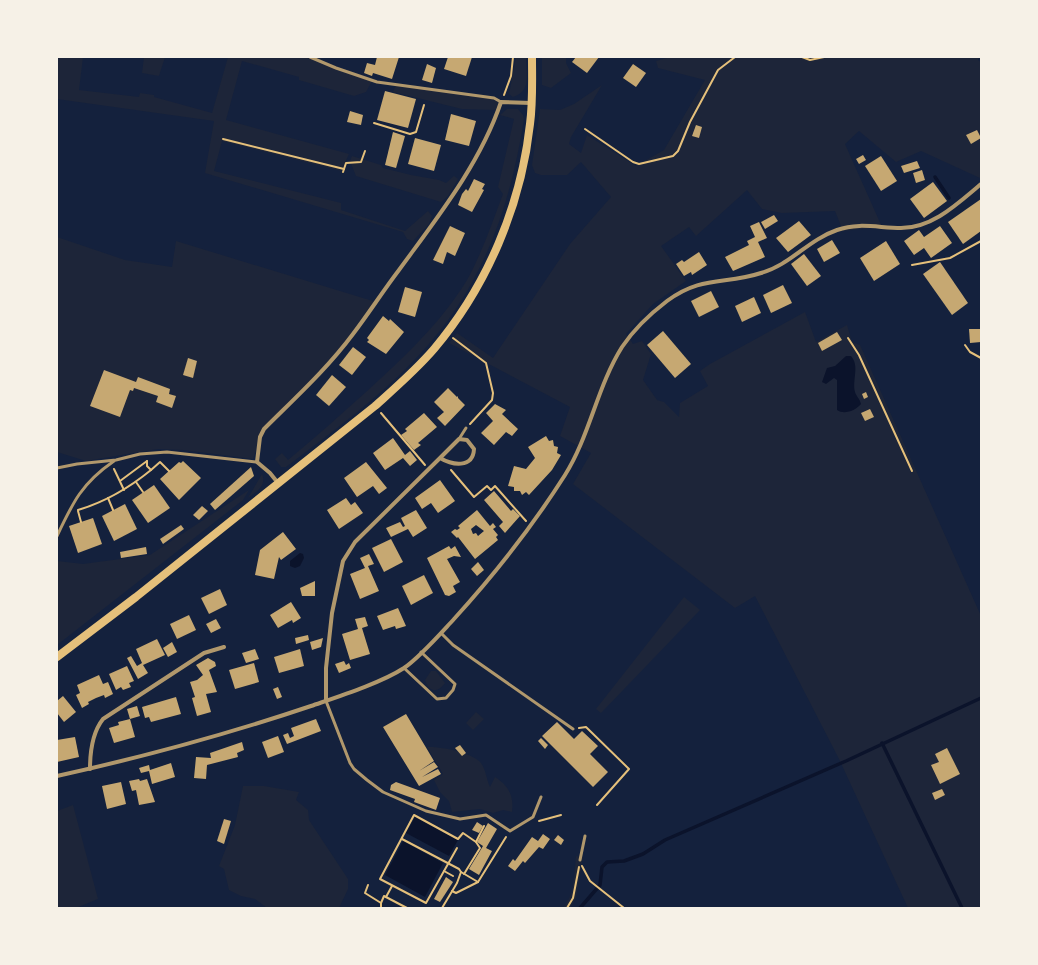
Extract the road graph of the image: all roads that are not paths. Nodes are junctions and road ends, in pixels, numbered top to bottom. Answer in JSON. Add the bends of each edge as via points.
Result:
{"nodes":[{"id":1,"x":310,"y":57,"type":"edge"},
{"id":2,"x":532,"y":57,"type":"edge"},
{"id":3,"x":501,"y":102,"type":"junction"},
{"id":4,"x":532,"y":103,"type":"junction"},
{"id":5,"x":981,"y":184,"type":"edge"},
{"id":6,"x":466,"y":428,"type":"road end"},
{"id":7,"x":458,"y":440,"type":"junction"},
{"id":8,"x":440,"y":458,"type":"junction"},
{"id":9,"x":116,"y":460,"type":"junction"},
{"id":10,"x":257,"y":462,"type":"junction"},
{"id":11,"x":57,"y":468,"type":"edge"},
{"id":12,"x":278,"y":483,"type":"junction"},
{"id":13,"x":57,"y":536,"type":"edge"},
{"id":14,"x":441,"y":633,"type":"junction"},
{"id":15,"x":224,"y":646,"type":"dead end"},
{"id":16,"x":420,"y":652,"type":"junction"},
{"id":17,"x":57,"y":657,"type":"edge"},
{"id":18,"x":404,"y":668,"type":"junction"},
{"id":19,"x":326,"y":701,"type":"junction"},
{"id":20,"x":573,"y":729,"type":"road end"},
{"id":21,"x":90,"y":769,"type":"junction"},
{"id":22,"x":57,"y":776,"type":"edge"},
{"id":23,"x":542,"y":797,"type":"dead end"},
{"id":24,"x":585,"y":836,"type":"dead end"},
{"id":25,"x":580,"y":860,"type":"road end"}],
"edges":[{"from":1,"to":3,"type":"lane","via":[[377,82],[494,98]]},
{"from":2,"to":4,"type":"main road"},
{"from":3,"to":4,"type":"street"},
{"from":3,"to":10,"type":"street","via":[[482,145],[443,210],[353,334],[321,372],[264,429],[260,437]]},
{"from":4,"to":12,"type":"main road","via":[[530,130],[522,169],[504,230],[479,283],[446,334],[412,372],[375,406]]},
{"from":5,"to":14,"type":"street","via":[[940,216],[922,225],[901,228],[867,225],[838,230],[816,240],[772,270],[750,276],[712,280],[688,288],[668,300],[630,336],[613,365],[580,450],[531,526],[489,581]]},
{"from":6,"to":7,"type":"lane"},
{"from":7,"to":8,"type":"street"},
{"from":7,"to":8,"type":"street","via":[[467,440],[474,449],[474,454],[468,461],[462,465]]},
{"from":8,"to":19,"type":"street","via":[[355,542],[342,561],[332,613],[326,668]]},
{"from":9,"to":10,"type":"lane","via":[[140,454],[167,452]]},
{"from":9,"to":11,"type":"lane"},
{"from":9,"to":13,"type":"lane","via":[[85,485]]},
{"from":10,"to":12,"type":"street"},
{"from":12,"to":17,"type":"main road"},
{"from":14,"to":16,"type":"street"},
{"from":14,"to":20,"type":"lane"},
{"from":15,"to":21,"type":"street","via":[[204,653],[103,719],[95,733]]},
{"from":16,"to":18,"type":"street"},
{"from":16,"to":18,"type":"lane","via":[[455,684],[446,698],[437,699]]},
{"from":18,"to":19,"type":"street"},
{"from":19,"to":21,"type":"street","via":[[221,734]]},
{"from":19,"to":23,"type":"lane","via":[[354,769],[383,792],[426,811],[452,818],[467,819],[486,815],[510,831],[533,817]]},
{"from":21,"to":22,"type":"street"},
{"from":24,"to":25,"type":"lane"}]}
